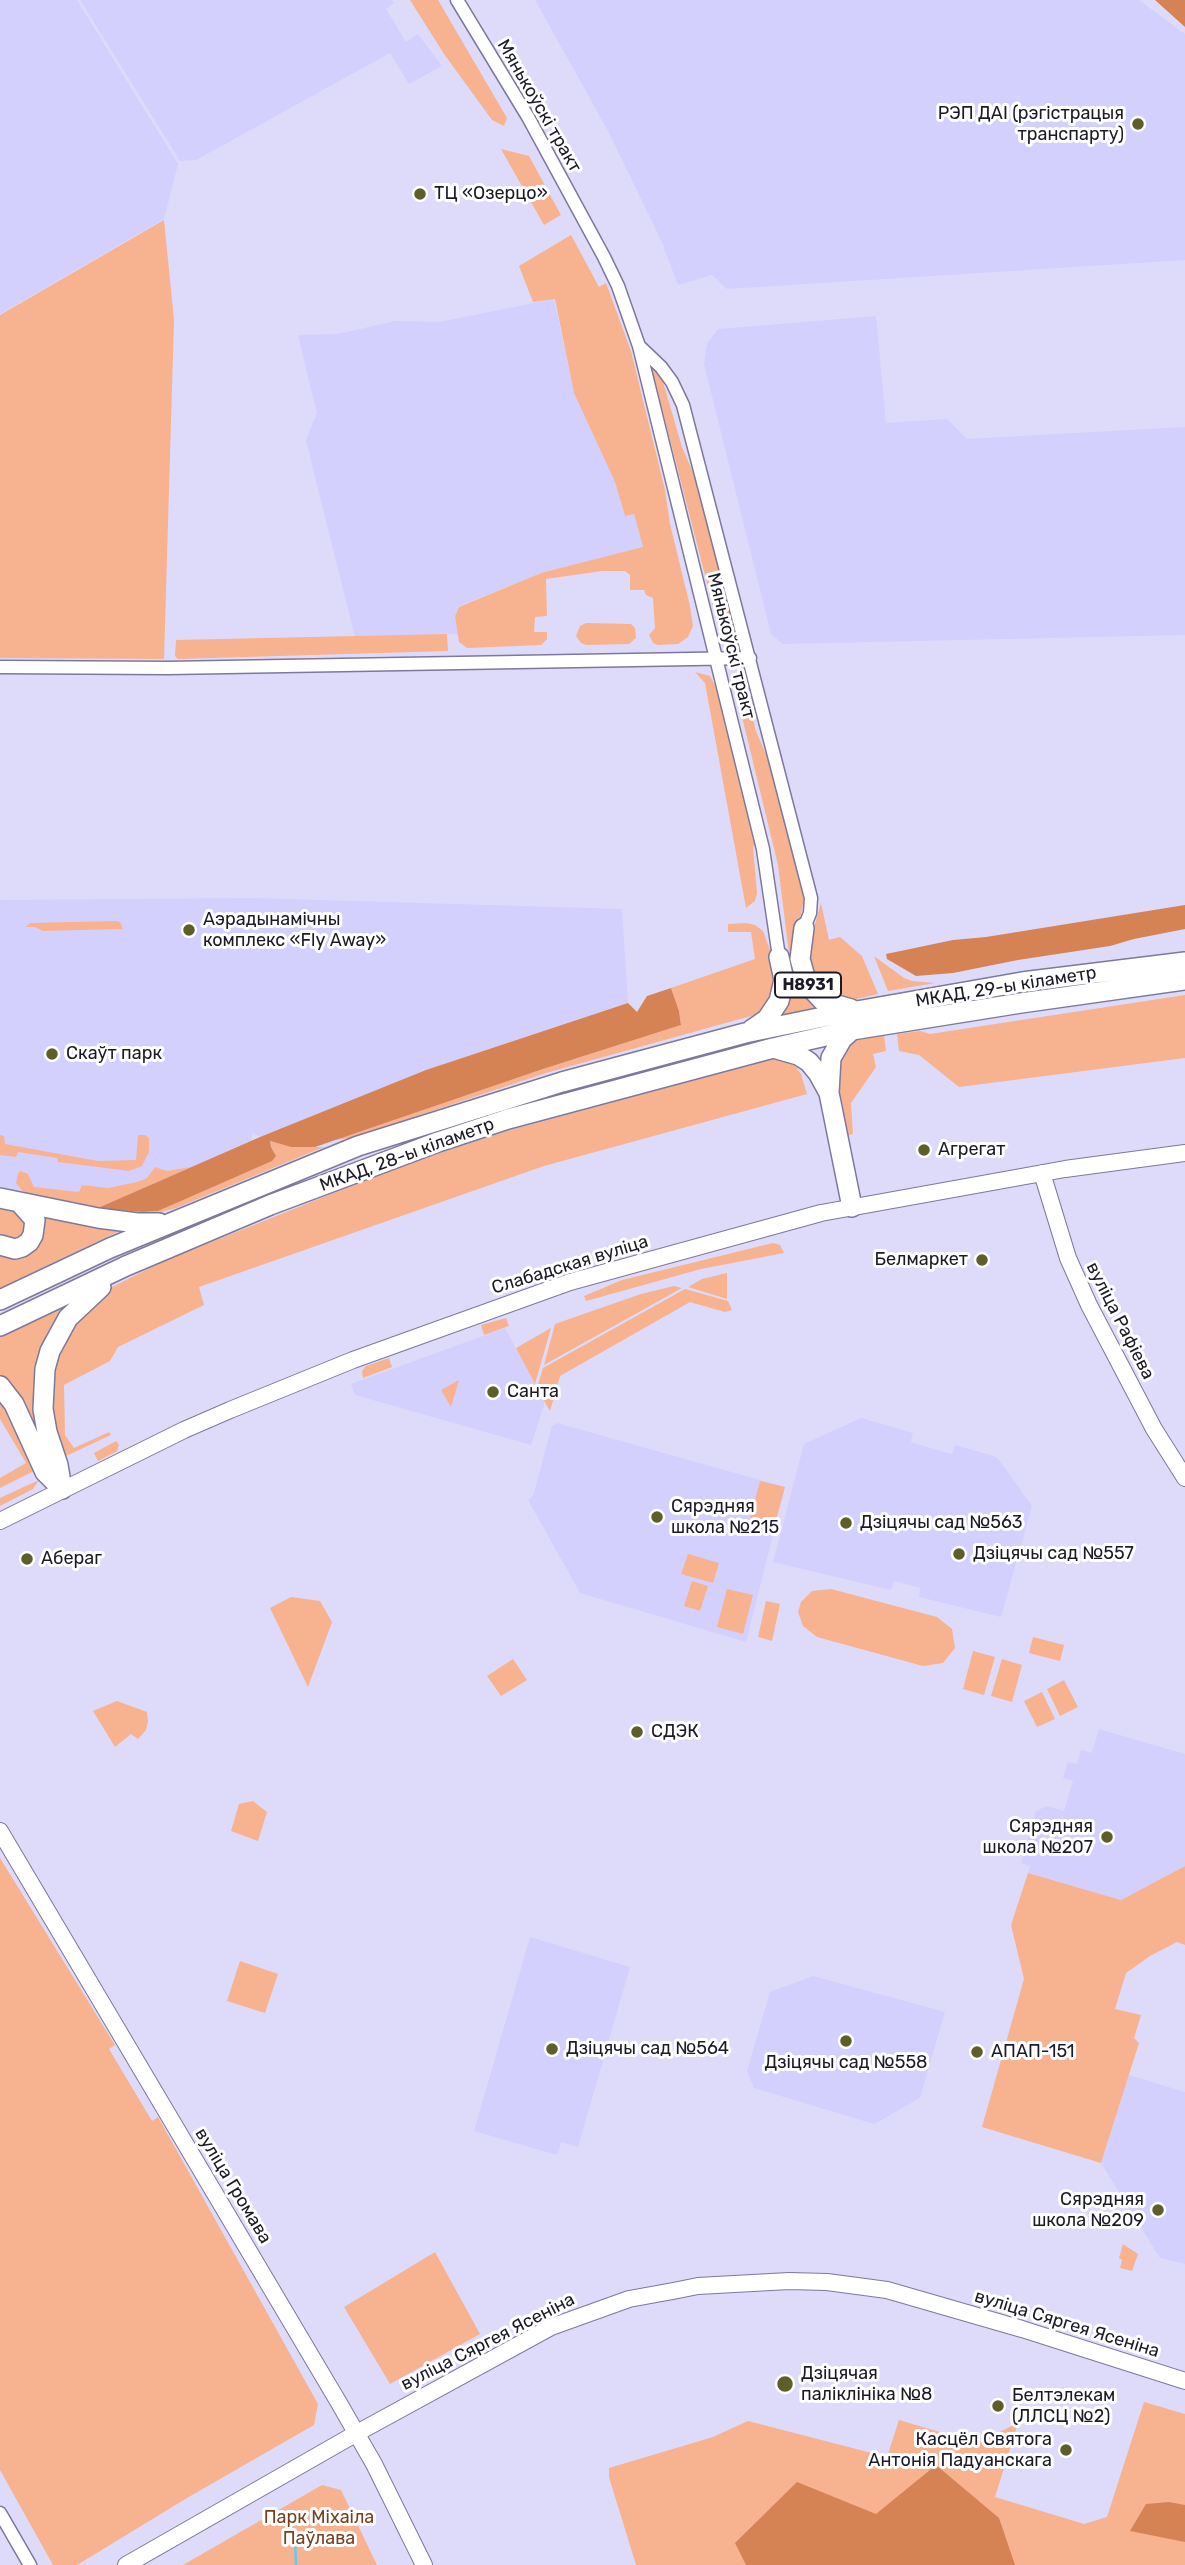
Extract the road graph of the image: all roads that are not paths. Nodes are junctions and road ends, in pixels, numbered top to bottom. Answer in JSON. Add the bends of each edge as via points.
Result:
{"nodes":[{"id":1,"x":457,"y":0,"type":"edge"},
{"id":2,"x":639,"y":346,"type":"junction"},
{"id":3,"x":750,"y":658,"type":"junction"},
{"id":4,"x":716,"y":659,"type":"junction"},
{"id":5,"x":0,"y":667,"type":"edge"},
{"id":6,"x":804,"y":928,"type":"joint"},
{"id":7,"x":779,"y":957,"type":"joint"},
{"id":8,"x":1185,"y":962,"type":"edge"},
{"id":9,"x":1185,"y":980,"type":"edge"},
{"id":10,"x":859,"y":1010,"type":"junction"},
{"id":11,"x":828,"y":1016,"type":"joint"},
{"id":12,"x":852,"y":1031,"type":"junction"},
{"id":13,"x":745,"y":1033,"type":"junction"},
{"id":14,"x":832,"y":1035,"type":"joint"},
{"id":15,"x":773,"y":1048,"type":"junction"},
{"id":16,"x":829,"y":1093,"type":"junction"},
{"id":17,"x":1185,"y":1153,"type":"edge"},
{"id":18,"x":1042,"y":1173,"type":"junction"},
{"id":19,"x":10,"y":1200,"type":"edge"},
{"id":20,"x":852,"y":1207,"type":"junction"},
{"id":21,"x":177,"y":1220,"type":"junction"},
{"id":22,"x":0,"y":1245,"type":"edge"},
{"id":23,"x":126,"y":1266,"type":"junction"},
{"id":24,"x":0,"y":1300,"type":"edge"},
{"id":25,"x":0,"y":1326,"type":"edge"},
{"id":26,"x":0,"y":1386,"type":"edge"},
{"id":27,"x":1185,"y":1478,"type":"edge"},
{"id":28,"x":62,"y":1489,"type":"junction"},
{"id":29,"x":0,"y":1521,"type":"edge"},
{"id":30,"x":0,"y":1831,"type":"edge"},
{"id":31,"x":1185,"y":2381,"type":"edge"},
{"id":32,"x":356,"y":2433,"type":"junction"},
{"id":33,"x":0,"y":2513,"type":"edge"},
{"id":34,"x":30,"y":2565,"type":"edge"},
{"id":35,"x":126,"y":2565,"type":"edge"},
{"id":36,"x":424,"y":2565,"type":"edge"}],
"edges":[{"from":1,"to":2,"type":"street","name":"Мянькоўскі тракт","number":"Н8931","via":[[604,257]]},
{"from":2,"to":3,"type":"street","name":"Мянькоўскі тракт","number":"Н8931","via":[[662,367],[682,405]]},
{"from":2,"to":4,"type":"street","name":"Мянькоўскі тракт","number":"Н8931"},
{"from":3,"to":4,"type":"street"},
{"from":3,"to":6,"type":"street","name":"Мянькоўскі тракт","number":"Н8931","via":[[811,898]]},
{"from":4,"to":5,"type":"street"},
{"from":4,"to":7,"type":"street","name":"Мянькоўскі тракт","number":"Н8931","via":[[763,849]]},
{"from":6,"to":10,"type":"highway","number":"Н8931","via":[[800,959],[807,984],[823,1001]]},
{"from":7,"to":13,"type":"highway","number":"Н8931","via":[[784,980],[779,1001],[767,1019]]},
{"from":8,"to":10,"type":"highway","name":"МКАД, 29-ы кіламетр","via":[[1022,982]]},
{"from":9,"to":12,"type":"highway","name":"МКАД, 29-ы кіламетр"},
{"from":10,"to":11,"type":"highway","name":"МКАД, 29-ы кіламетр"},
{"from":11,"to":13,"type":"highway","name":"МКАД, 28-ы кіламетр"},
{"from":12,"to":14,"type":"highway","name":"МКАД, 29-ы кіламетр"},
{"from":12,"to":16,"type":"highway","via":[[831,1058]]},
{"from":13,"to":21,"type":"highway","name":"МКАД, 28-ы кіламетр","via":[[562,1082],[358,1146]]},
{"from":14,"to":15,"type":"highway","name":"МКАД, 28-ы кіламетр"},
{"from":15,"to":16,"type":"highway","via":[[809,1062]]},
{"from":15,"to":23,"type":"highway","name":"МКАД, 28-ы кіламетр","via":[[438,1142],[270,1205]]},
{"from":16,"to":20,"type":"highway"},
{"from":17,"to":18,"type":"main road","name":"Слабадская вуліца"},
{"from":18,"to":20,"type":"main road","name":"Слабадская вуліца"},
{"from":18,"to":27,"type":"main road","name":"вуліца Рафіева","via":[[1088,1306]]},
{"from":19,"to":21,"type":"highway","via":[[137,1223]]},
{"from":19,"to":22,"type":"highway","via":[[35,1220],[33,1235],[22,1247]]},
{"from":20,"to":28,"type":"main road","name":"Слабадская вуліца","via":[[733,1236],[516,1301],[230,1410]]},
{"from":21,"to":24,"type":"highway","name":"МКАД, 28-ы кіламетр"},
{"from":23,"to":25,"type":"highway","name":"МКАД, 28-ы кіламетр"},
{"from":23,"to":28,"type":"highway","via":[[68,1318],[50,1351],[42,1387],[43,1409]]},
{"from":26,"to":28,"type":"highway","via":[[14,1404],[44,1472]]},
{"from":28,"to":29,"type":"main road","name":"Слабадская вуліца"},
{"from":30,"to":32,"type":"main road","name":"вуліца Громава"},
{"from":31,"to":32,"type":"main road","name":"вуліца Сяргея Ясеніна","via":[[887,2290],[827,2282],[698,2286],[629,2299],[582,2314]]},
{"from":32,"to":35,"type":"main road","name":"вуліца Сяргея Ясеніна"},
{"from":32,"to":36,"type":"main road","name":"вуліца Громава"},
{"from":33,"to":34,"type":"street"}]}
